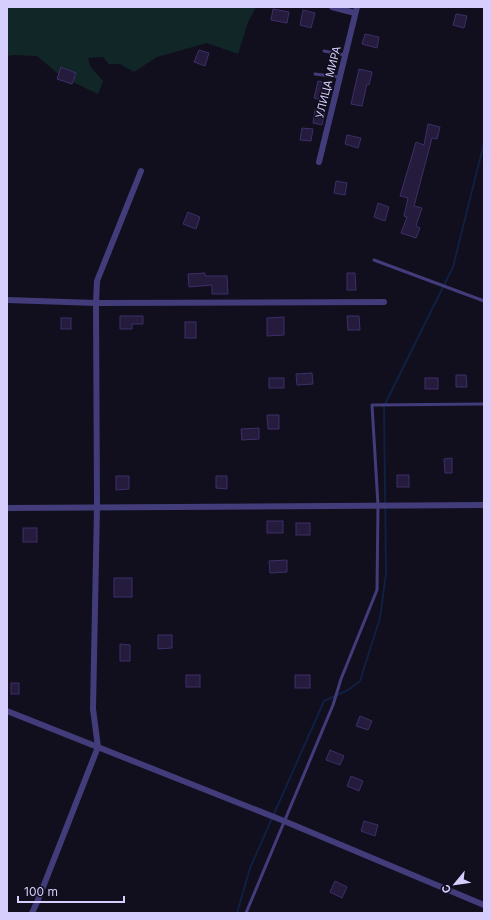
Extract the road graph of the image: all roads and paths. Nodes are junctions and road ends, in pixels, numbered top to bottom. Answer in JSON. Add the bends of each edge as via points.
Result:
{"nodes":[{"id":1,"x":332,"y":7,"type":"edge"},
{"id":2,"x":356,"y":10,"type":"edge"},
{"id":3,"x":324,"y":51,"type":"dead end"},
{"id":4,"x":345,"y":55,"type":"junction"},
{"id":5,"x":315,"y":74,"type":"dead end"},
{"id":6,"x":339,"y":77,"type":"junction"},
{"id":7,"x":319,"y":162,"type":"dead end"},
{"id":8,"x":142,"y":171,"type":"dead end"},
{"id":9,"x":374,"y":260,"type":"dead end"},
{"id":10,"x":7,"y":300,"type":"edge"},
{"id":11,"x":484,"y":301,"type":"edge"},
{"id":12,"x":384,"y":302,"type":"dead end"},
{"id":13,"x":96,"y":303,"type":"junction"},
{"id":14,"x":484,"y":404,"type":"edge"},
{"id":15,"x":378,"y":505,"type":"junction"},
{"id":16,"x":484,"y":505,"type":"edge"},
{"id":17,"x":97,"y":507,"type":"junction"},
{"id":18,"x":7,"y":508,"type":"edge"},
{"id":19,"x":7,"y":711,"type":"edge"},
{"id":20,"x":98,"y":747,"type":"junction"},
{"id":21,"x":284,"y":822,"type":"junction"},
{"id":22,"x":484,"y":905,"type":"edge"},
{"id":23,"x":32,"y":913,"type":"edge"},
{"id":24,"x":246,"y":913,"type":"edge"}],
"edges":[{"from":1,"to":2,"type":"street"},
{"from":2,"to":4,"type":"street","name":"УЛИЦА МИРА"},
{"from":3,"to":4,"type":"lane"},
{"from":4,"to":6,"type":"street","name":"УЛИЦА МИРА"},
{"from":5,"to":6,"type":"lane"},
{"from":6,"to":7,"type":"street","name":"УЛИЦА МИРА"},
{"from":8,"to":13,"type":"street","via":[[97,281]]},
{"from":9,"to":11,"type":"lane"},
{"from":10,"to":13,"type":"street"},
{"from":12,"to":13,"type":"street"},
{"from":13,"to":17,"type":"street"},
{"from":14,"to":15,"type":"lane","via":[[372,405]]},
{"from":15,"to":16,"type":"street"},
{"from":15,"to":17,"type":"street"},
{"from":15,"to":21,"type":"lane","via":[[377,590]]},
{"from":17,"to":18,"type":"street"},
{"from":17,"to":20,"type":"street","via":[[93,709]]},
{"from":19,"to":20,"type":"street"},
{"from":20,"to":21,"type":"street"},
{"from":20,"to":23,"type":"street"},
{"from":21,"to":22,"type":"street"},
{"from":21,"to":24,"type":"lane"}]}
